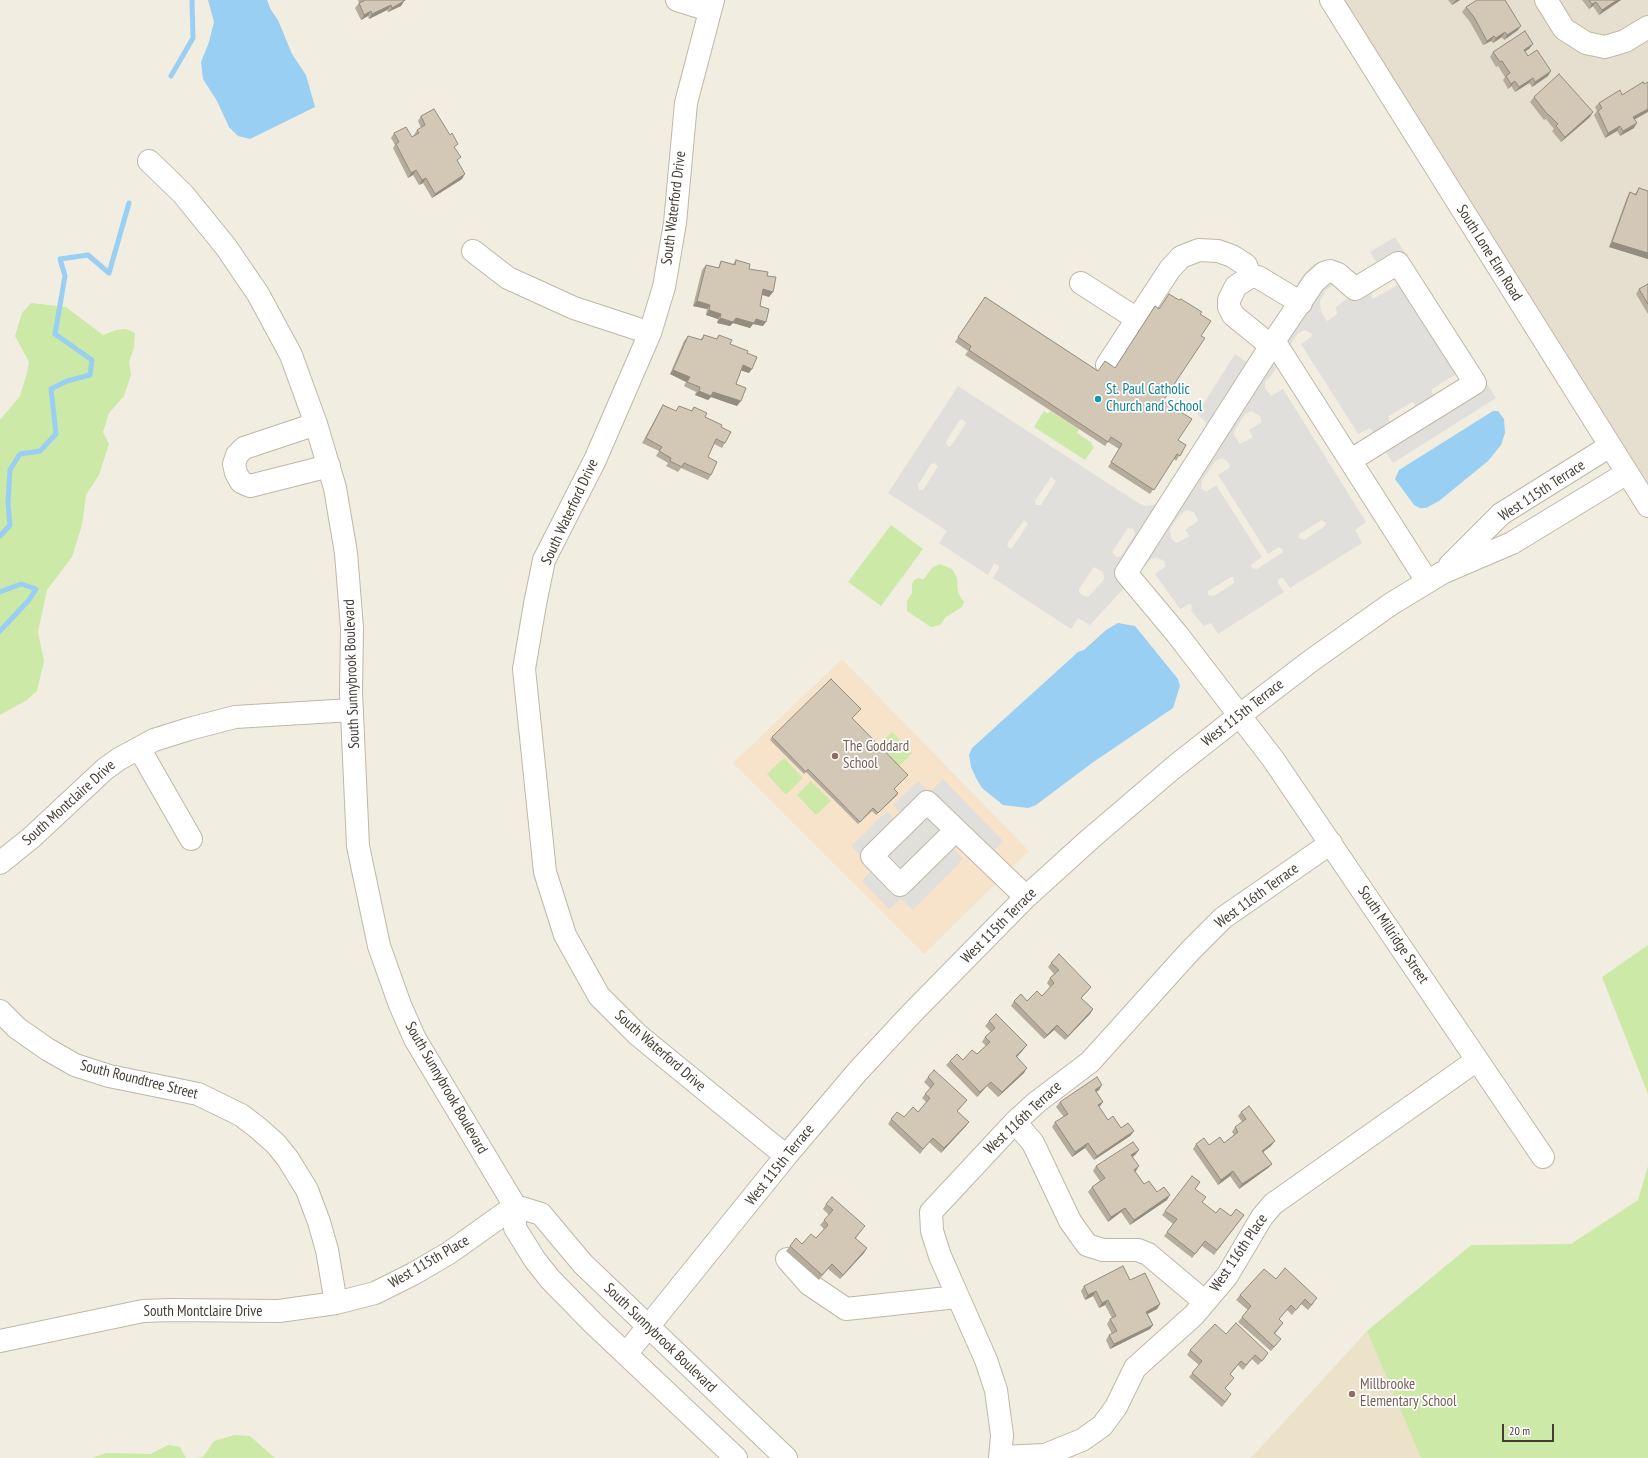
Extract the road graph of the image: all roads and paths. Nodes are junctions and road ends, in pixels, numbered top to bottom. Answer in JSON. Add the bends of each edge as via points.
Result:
{"nodes":[{"id":1,"x":677,"y":0,"type":"edge"},
{"id":2,"x":1331,"y":0,"type":"edge"},
{"id":3,"x":1546,"y":0,"type":"edge"},
{"id":4,"x":711,"y":5,"type":"edge"},
{"id":5,"x":1648,"y":27,"type":"edge"},
{"id":6,"x":149,"y":161,"type":"dead end"},
{"id":7,"x":473,"y":251,"type":"dead end"},
{"id":8,"x":1250,"y":277,"type":"junction"},
{"id":9,"x":1081,"y":283,"type":"dead end"},
{"id":10,"x":1301,"y":302,"type":"junction"},
{"id":11,"x":1137,"y":319,"type":"junction"},
{"id":12,"x":650,"y":333,"type":"junction"},
{"id":13,"x":1272,"y":343,"type":"junction"},
{"id":14,"x":1107,"y":365,"type":"edge"},
{"id":15,"x":316,"y":424,"type":"junction"},
{"id":16,"x":1610,"y":446,"type":"junction"},
{"id":17,"x":1350,"y":460,"type":"junction"},
{"id":18,"x":328,"y":466,"type":"junction"},
{"id":19,"x":1627,"y":473,"type":"junction"},
{"id":20,"x":1648,"y":506,"type":"edge"},
{"id":21,"x":1435,"y":577,"type":"junction"},
{"id":22,"x":352,"y":710,"type":"junction"},
{"id":23,"x":1240,"y":715,"type":"junction"},
{"id":24,"x":139,"y":748,"type":"junction"},
{"id":25,"x":956,"y":830,"type":"dead end"},
{"id":26,"x":191,"y":839,"type":"dead end"},
{"id":27,"x":1331,"y":843,"type":"junction"},
{"id":28,"x":0,"y":863,"type":"edge"},
{"id":29,"x":1026,"y":897,"type":"junction"},
{"id":30,"x":0,"y":1011,"type":"edge"},
{"id":31,"x":1477,"y":1060,"type":"junction"},
{"id":32,"x":1015,"y":1122,"type":"junction"},
{"id":33,"x":786,"y":1156,"type":"junction"},
{"id":34,"x":1543,"y":1157,"type":"dead end"},
{"id":35,"x":515,"y":1206,"type":"junction"},
{"id":36,"x":787,"y":1260,"type":"dead end"},
{"id":37,"x":957,"y":1297,"type":"junction"},
{"id":38,"x":1204,"y":1302,"type":"junction"},
{"id":39,"x":336,"y":1303,"type":"junction"},
{"id":40,"x":650,"y":1327,"type":"junction"},
{"id":41,"x":0,"y":1341,"type":"edge"},
{"id":42,"x":626,"y":1354,"type":"junction"},
{"id":43,"x":736,"y":1458,"type":"edge"},
{"id":44,"x":786,"y":1458,"type":"edge"},
{"id":45,"x":1000,"y":1458,"type":"edge"}],
"edges":[{"from":1,"to":4,"type":"street"},
{"from":2,"to":16,"type":"street","name":"South Lone Elm Road"},
{"from":3,"to":5,"type":"street","via":[[1564,29],[1586,43],[1605,47],[1625,41]]},
{"from":4,"to":12,"type":"street","name":"South Waterford Drive","via":[[686,103],[675,223],[664,287]]},
{"from":6,"to":15,"type":"street","name":"South Sunnybrook Boulevard","via":[[188,200],[226,247],[258,294],[291,355]]},
{"from":7,"to":12,"type":"street","via":[[514,281],[574,308]]},
{"from":8,"to":10,"type":"street","via":[[1258,277]]},
{"from":8,"to":11,"type":"street","via":[[1246,265],[1232,256],[1218,251],[1199,250],[1181,257],[1170,268]]},
{"from":8,"to":13,"type":"street","via":[[1236,286],[1229,300],[1229,307],[1242,323]]},
{"from":9,"to":11,"type":"street"},
{"from":10,"to":13,"type":"street"},
{"from":10,"to":17,"type":"street","via":[[1314,282],[1324,273],[1330,271],[1338,274],[1355,290],[1398,263],[1475,382]]},
{"from":11,"to":14,"type":"street"},
{"from":12,"to":33,"type":"street","name":"South Waterford Drive","via":[[594,460],[544,560],[534,604],[524,670],[545,872],[565,935],[599,996],[638,1035]]},
{"from":13,"to":17,"type":"street"},
{"from":13,"to":23,"type":"street","name":"South Millridge Street","via":[[1126,573]]},
{"from":15,"to":18,"type":"street","name":"South Sunnybrook Boulevard"},
{"from":15,"to":18,"type":"street","via":[[244,448],[237,455],[234,464],[236,473],[241,482],[250,486]]},
{"from":16,"to":19,"type":"street","name":"South Lone Elm Road"},
{"from":16,"to":21,"type":"street","name":"West 115th Terrace","via":[[1501,514]]},
{"from":17,"to":21,"type":"street"},
{"from":18,"to":22,"type":"street","name":"South Sunnybrook Boulevard","via":[[335,488],[346,552],[352,628]]},
{"from":19,"to":20,"type":"street","name":"South Lone Elm Road"},
{"from":19,"to":21,"type":"street","name":"West 115th Terrace","via":[[1512,543]]},
{"from":21,"to":23,"type":"street","name":"West 115th Terrace","via":[[1312,660]]},
{"from":22,"to":24,"type":"street","name":"South Montclaire Drive","via":[[235,718],[189,729],[154,740]]},
{"from":22,"to":35,"type":"street","name":"South Sunnybrook Boulevard","via":[[358,846],[379,946],[400,1006],[415,1039]]},
{"from":23,"to":27,"type":"street","name":"South Millridge Street"},
{"from":23,"to":29,"type":"street","name":"West 115th Terrace","via":[[1126,806]]},
{"from":24,"to":26,"type":"street"},
{"from":24,"to":28,"type":"street","name":"South Montclaire Drive","via":[[119,759],[92,780],[31,838]]},
{"from":25,"to":29,"type":"street"},
{"from":27,"to":31,"type":"street","name":"South Millridge Street"},
{"from":27,"to":32,"type":"street","name":"West 116th Terrace","via":[[1223,918],[1090,1062],[1064,1080]]},
{"from":29,"to":33,"type":"street","name":"West 115th Terrace","via":[[906,1019]]},
{"from":30,"to":39,"type":"street","name":"South Roundtree Street","via":[[17,1028],[76,1065],[109,1076],[198,1094],[241,1115],[258,1128],[288,1159],[307,1190],[327,1250]]},
{"from":31,"to":34,"type":"street","name":"South Millridge Street"},
{"from":31,"to":38,"type":"street","name":"West 116th Place","via":[[1273,1204],[1262,1217],[1227,1276]]},
{"from":32,"to":37,"type":"street","name":"West 116th Terrace","via":[[931,1212],[932,1231]]},
{"from":32,"to":38,"type":"street","via":[[1033,1143],[1070,1221],[1087,1245],[1103,1250],[1138,1250],[1148,1254]]},
{"from":33,"to":40,"type":"street","name":"West 115th Terrace"},
{"from":35,"to":39,"type":"street","name":"West 115th Place","via":[[449,1253],[413,1274],[375,1293]]},
{"from":35,"to":40,"type":"street","name":"South Sunnybrook Boulevard","via":[[541,1214],[583,1264]]},
{"from":35,"to":42,"type":"street","name":"South Sunnybrook Boulevard","via":[[516,1228],[535,1260],[568,1298]]},
{"from":36,"to":37,"type":"street","via":[[809,1284],[846,1309]]},
{"from":37,"to":45,"type":"street","name":"West 116th Terrace","via":[[986,1360],[996,1390],[1002,1434]]},
{"from":38,"to":45,"type":"street","name":"West 116th Place","via":[[1186,1323],[1135,1368],[1116,1407],[1102,1426],[1082,1440],[1046,1455]]},
{"from":39,"to":41,"type":"street","name":"South Montclaire Drive","via":[[279,1311],[143,1311]]},
{"from":40,"to":42,"type":"street","name":"West 115th Terrace"},
{"from":40,"to":44,"type":"street","name":"South Sunnybrook Boulevard"},
{"from":42,"to":43,"type":"street","name":"South Sunnybrook Boulevard"}]}
